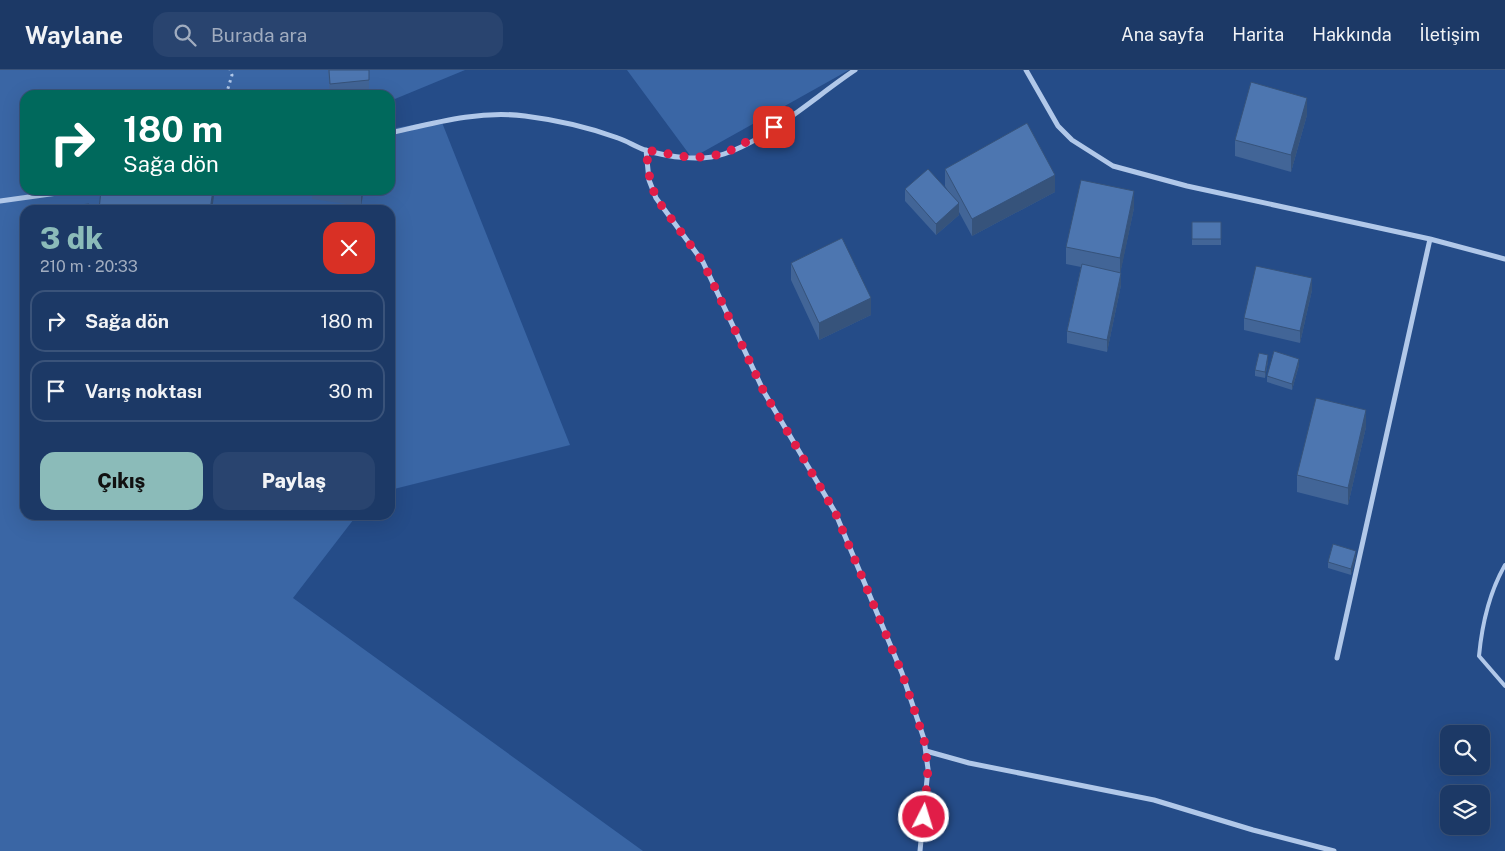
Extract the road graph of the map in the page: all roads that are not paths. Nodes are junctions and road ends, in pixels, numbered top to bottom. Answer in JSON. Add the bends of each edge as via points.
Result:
{"nodes":[{"id":1,"x":855,"y":70,"type":"edge"},
{"id":2,"x":1026,"y":70,"type":"edge"},
{"id":3,"x":395,"y":132,"type":"edge"},
{"id":4,"x":646,"y":150,"type":"junction"},
{"id":5,"x":43,"y":195,"type":"edge"},
{"id":6,"x":0,"y":201,"type":"edge"},
{"id":7,"x":1430,"y":240,"type":"junction"},
{"id":8,"x":1505,"y":259,"type":"edge"},
{"id":9,"x":1505,"y":565,"type":"edge"},
{"id":10,"x":1337,"y":658,"type":"dead end"},
{"id":11,"x":1505,"y":686,"type":"edge"},
{"id":12,"x":926,"y":751,"type":"junction"},
{"id":13,"x":920,"y":851,"type":"edge"},
{"id":14,"x":1334,"y":851,"type":"edge"}],
"edges":[{"from":1,"to":4,"type":"street","via":[[776,126],[724,154],[692,158]]},
{"from":2,"to":7,"type":"street","via":[[1058,126],[1072,140],[1113,166],[1187,186]]},
{"from":3,"to":4,"type":"street","via":[[450,119],[523,115],[567,122]]},
{"from":4,"to":12,"type":"street","via":[[656,198],[703,262],[764,392],[835,512],[902,673]]},
{"from":5,"to":6,"type":"street"},
{"from":7,"to":8,"type":"street"},
{"from":7,"to":10,"type":"street"},
{"from":9,"to":11,"type":"lane","via":[[1494,583],[1481,632],[1479,656]]},
{"from":12,"to":13,"type":"street","via":[[928,769]]},
{"from":12,"to":14,"type":"street","via":[[1154,800]]}]}
